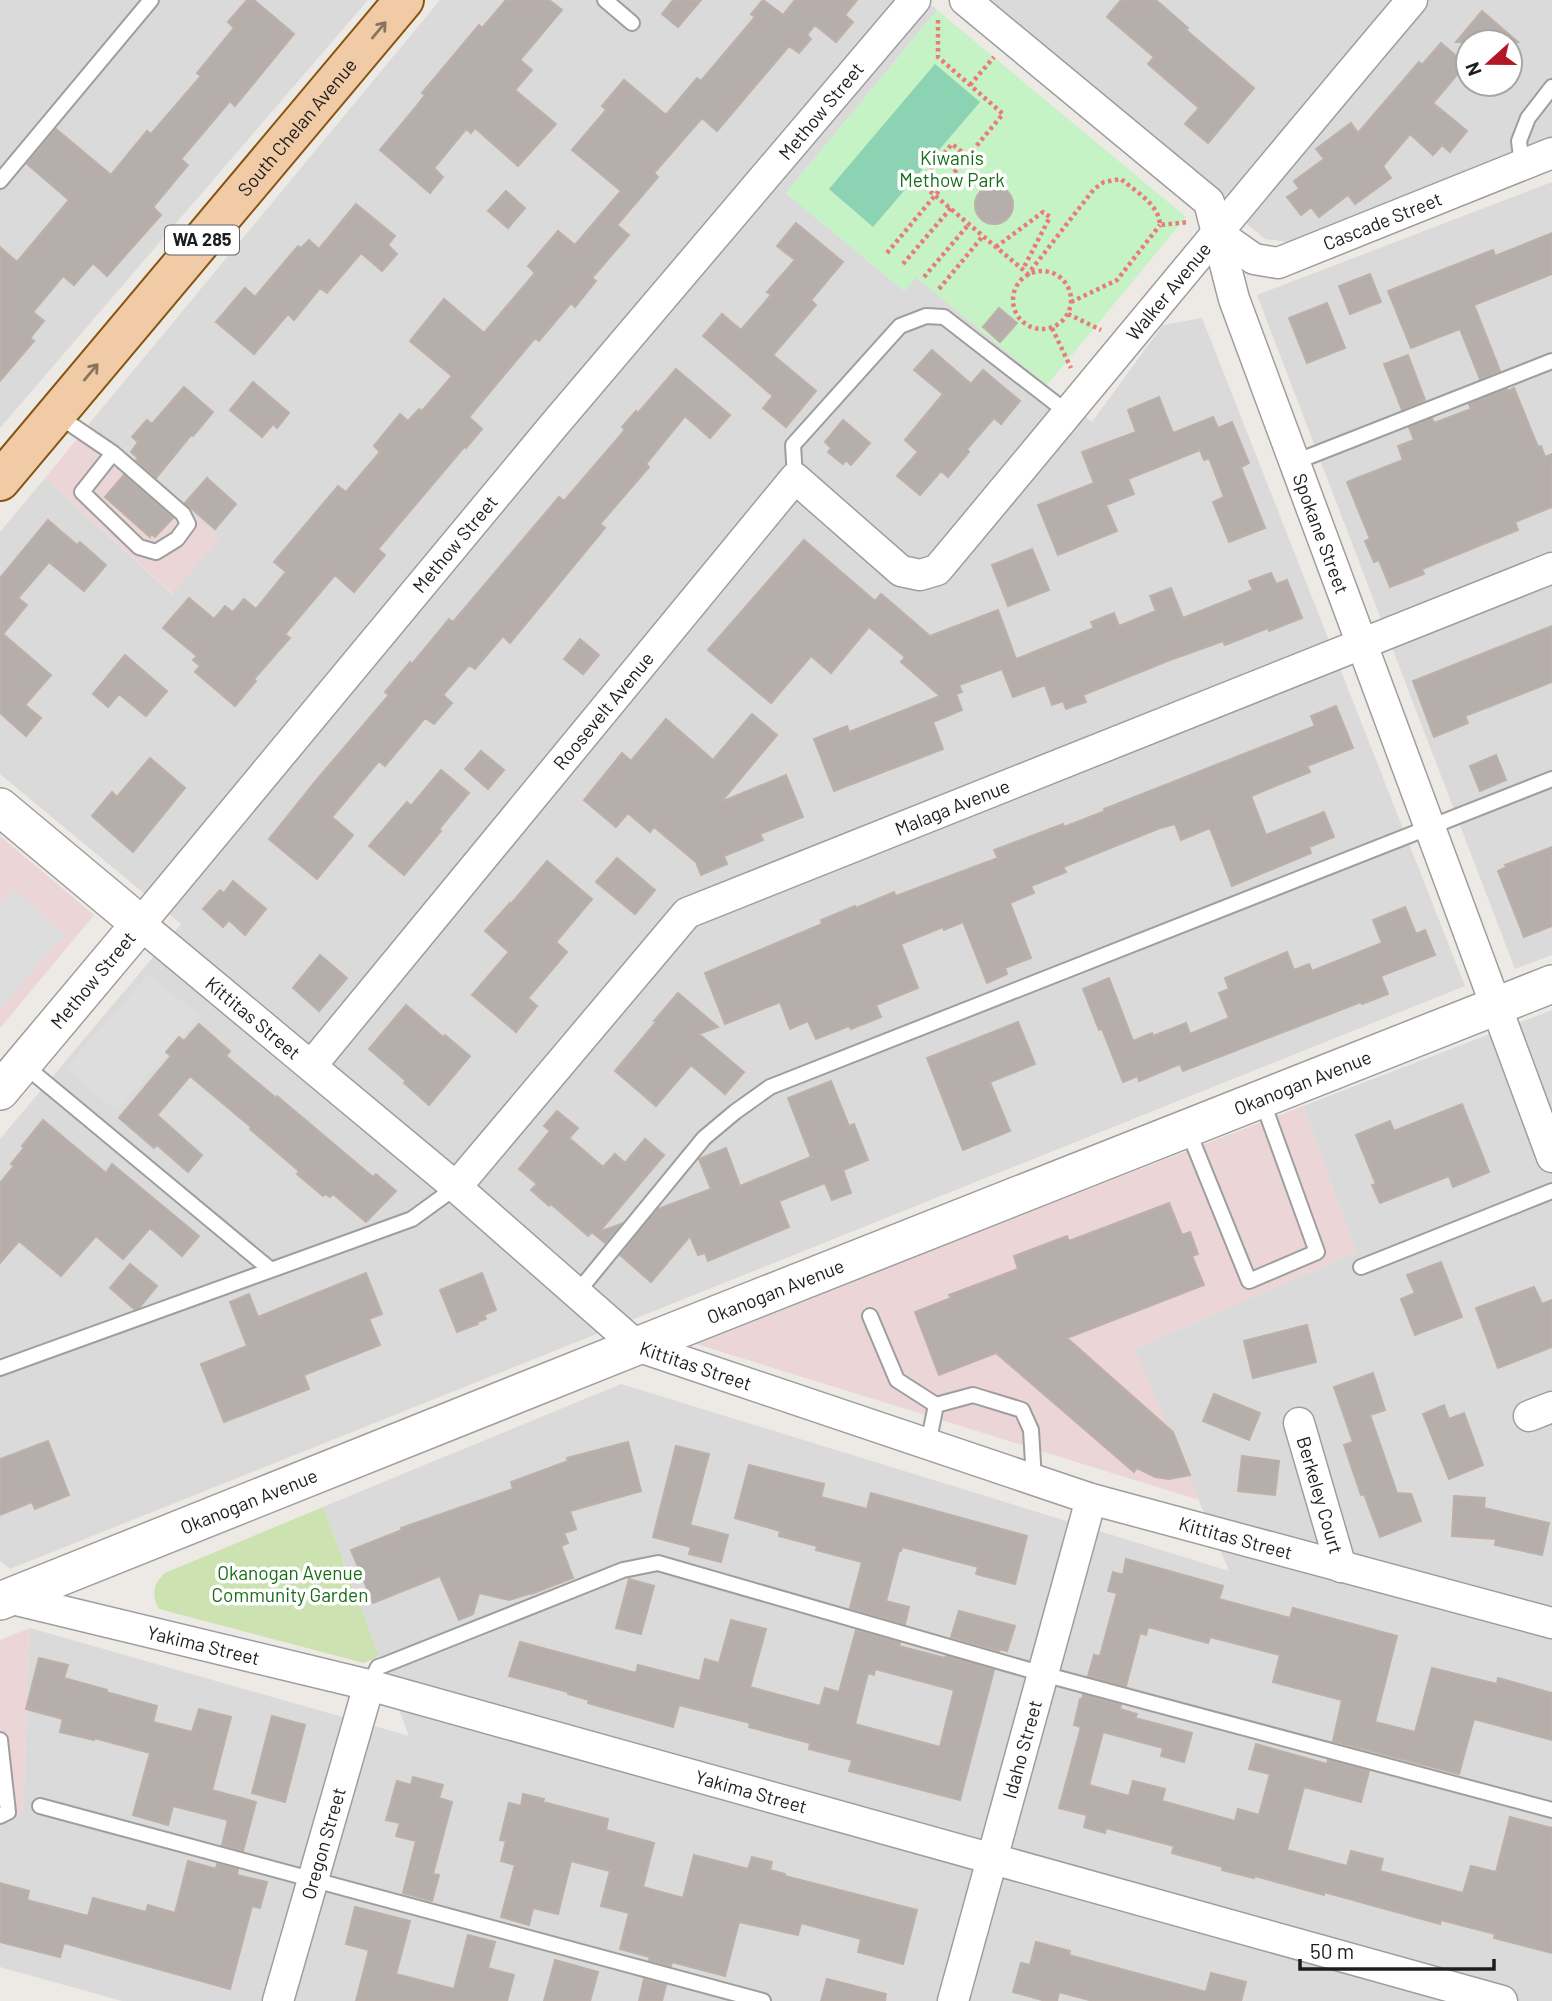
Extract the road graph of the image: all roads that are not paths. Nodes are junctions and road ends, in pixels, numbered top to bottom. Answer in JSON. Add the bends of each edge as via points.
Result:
{"nodes":[{"id":1,"x":151,"y":0,"type":"edge"},
{"id":2,"x":404,"y":0,"type":"edge"},
{"id":3,"x":605,"y":0,"type":"edge"},
{"id":4,"x":965,"y":0,"type":"edge"},
{"id":5,"x":1412,"y":0,"type":"edge"},
{"id":6,"x":926,"y":8,"type":"edge"},
{"id":7,"x":632,"y":23,"type":"dead end"},
{"id":8,"x":1552,"y":87,"type":"edge"},
{"id":9,"x":1552,"y":153,"type":"edge"},
{"id":10,"x":1522,"y":165,"type":"junction"},
{"id":11,"x":0,"y":181,"type":"edge"},
{"id":12,"x":1216,"y":226,"type":"junction"},
{"id":13,"x":1552,"y":360,"type":"edge"},
{"id":14,"x":1075,"y":404,"type":"junction"},
{"id":15,"x":56,"y":414,"type":"junction"},
{"id":16,"x":113,"y":453,"type":"junction"},
{"id":17,"x":1294,"y":462,"type":"junction"},
{"id":18,"x":795,"y":478,"type":"junction"},
{"id":19,"x":0,"y":481,"type":"edge"},
{"id":20,"x":1552,"y":568,"type":"edge"},
{"id":21,"x":1363,"y":644,"type":"junction"},
{"id":22,"x":1552,"y":779,"type":"edge"},
{"id":23,"x":0,"y":807,"type":"edge"},
{"id":24,"x":1430,"y":827,"type":"junction"},
{"id":25,"x":139,"y":924,"type":"junction"},
{"id":26,"x":1552,"y":984,"type":"edge"},
{"id":27,"x":1496,"y":1006,"type":"junction"},
{"id":28,"x":23,"y":1064,"type":"junction"},
{"id":29,"x":311,"y":1066,"type":"junction"},
{"id":30,"x":0,"y":1091,"type":"edge"},
{"id":31,"x":1261,"y":1099,"type":"junction"},
{"id":32,"x":1187,"y":1128,"type":"junction"},
{"id":33,"x":1552,"y":1157,"type":"edge"},
{"id":34,"x":456,"y":1187,"type":"junction"},
{"id":35,"x":1552,"y":1191,"type":"edge"},
{"id":36,"x":1361,"y":1267,"type":"dead end"},
{"id":37,"x":271,"y":1270,"type":"junction"},
{"id":38,"x":576,"y":1294,"type":"junction"},
{"id":39,"x":870,"y":1316,"type":"dead end"},
{"id":40,"x":637,"y":1346,"type":"junction"},
{"id":41,"x":0,"y":1368,"type":"edge"},
{"id":42,"x":936,"y":1405,"type":"junction"},
{"id":43,"x":1299,"y":1423,"type":"dead end"},
{"id":44,"x":928,"y":1444,"type":"junction"},
{"id":45,"x":1034,"y":1480,"type":"junction"},
{"id":46,"x":1091,"y":1499,"type":"junction"},
{"id":47,"x":1341,"y":1567,"type":"junction"},
{"id":48,"x":3,"y":1597,"type":"edge"},
{"id":49,"x":1552,"y":1623,"type":"edge"},
{"id":50,"x":1043,"y":1674,"type":"junction"},
{"id":51,"x":369,"y":1685,"type":"junction"},
{"id":52,"x":0,"y":1740,"type":"edge"},
{"id":53,"x":40,"y":1805,"type":"dead end"},
{"id":54,"x":1552,"y":1810,"type":"edge"},
{"id":55,"x":0,"y":1816,"type":"edge"},
{"id":56,"x":992,"y":1860,"type":"junction"},
{"id":57,"x":313,"y":1878,"type":"junction"},
{"id":58,"x":278,"y":2001,"type":"edge"},
{"id":59,"x":763,"y":2001,"type":"edge"},
{"id":60,"x":953,"y":2001,"type":"edge"},
{"id":61,"x":1503,"y":2001,"type":"edge"}],
"edges":[{"from":1,"to":11,"type":"lane"},
{"from":15,"to":2,"type":"main road","name":"South Chelan Avenue","number":"WA 285","one_way":true},
{"from":3,"to":7,"type":"lane"},
{"from":4,"to":12,"type":"street","name":"Spokane Street","via":[[1209,202]]},
{"from":5,"to":12,"type":"street","name":"Walker Avenue","via":[[1248,195]]},
{"from":6,"to":25,"type":"street","name":"Methow Street","via":[[554,425]]},
{"from":8,"to":10,"type":"lane","via":[[1528,118],[1519,141]]},
{"from":9,"to":10,"type":"street","name":"Cascade Street"},
{"from":10,"to":12,"type":"street","name":"Cascade Street","via":[[1278,263],[1254,259]]},
{"from":12,"to":14,"type":"street","name":"Walker Avenue"},
{"from":12,"to":17,"type":"street","name":"Spokane Street","via":[[1234,299]]},
{"from":13,"to":17,"type":"lane"},
{"from":14,"to":18,"type":"street","name":"Walker Avenue","via":[[937,570],[920,575],[901,570]]},
{"from":14,"to":18,"type":"lane","via":[[944,317],[926,316],[900,326],[793,444]]},
{"from":15,"to":16,"type":"lane"},
{"from":15,"to":19,"type":"main road","name":"South Chelan Avenue","number":"WA 285"},
{"from":16,"to":16,"type":"lane","via":[[82,492],[139,547],[156,552],[177,539],[188,523]]},
{"from":17,"to":21,"type":"street","name":"Spokane Street"},
{"from":18,"to":29,"type":"street","name":"Roosevelt Avenue"},
{"from":20,"to":21,"type":"street","name":"Malaga Avenue"},
{"from":21,"to":24,"type":"street","name":"Spokane Street"},
{"from":21,"to":34,"type":"street","name":"Malaga Avenue","via":[[687,913]]},
{"from":22,"to":24,"type":"lane"},
{"from":23,"to":25,"type":"street","name":"Kittitas Street"},
{"from":24,"to":27,"type":"street","name":"Spokane Street"},
{"from":24,"to":38,"type":"lane","via":[[770,1087],[704,1139]]},
{"from":25,"to":28,"type":"street","name":"Methow Street"},
{"from":25,"to":29,"type":"street","name":"Kittitas Street"},
{"from":26,"to":27,"type":"street","name":"Okanogan Avenue"},
{"from":27,"to":31,"type":"street","name":"Okanogan Avenue"},
{"from":27,"to":33,"type":"street","name":"Spokane Street"},
{"from":28,"to":30,"type":"street","name":"Methow Street"},
{"from":28,"to":37,"type":"lane"},
{"from":29,"to":34,"type":"street","name":"Kittitas Street"},
{"from":31,"to":32,"type":"street","name":"Okanogan Avenue"},
{"from":31,"to":32,"type":"lane","via":[[1317,1252],[1249,1281]]},
{"from":32,"to":40,"type":"street","name":"Okanogan Avenue"},
{"from":34,"to":37,"type":"lane","via":[[412,1219]]},
{"from":34,"to":38,"type":"street","name":"Kittitas Street"},
{"from":35,"to":36,"type":"lane"},
{"from":37,"to":41,"type":"lane"},
{"from":38,"to":40,"type":"street","name":"Kittitas Street"},
{"from":39,"to":42,"type":"lane","via":[[897,1380]]},
{"from":40,"to":44,"type":"street","name":"Kittitas Street"},
{"from":40,"to":48,"type":"street","name":"Okanogan Avenue"},
{"from":42,"to":44,"type":"lane"},
{"from":42,"to":45,"type":"lane","via":[[974,1395],[1022,1410],[1031,1430]]},
{"from":43,"to":47,"type":"street","name":"Berkeley Court"},
{"from":44,"to":45,"type":"street","name":"Kittitas Street"},
{"from":45,"to":46,"type":"street","name":"Kittitas Street"},
{"from":46,"to":47,"type":"street","name":"Kittitas Street"},
{"from":46,"to":50,"type":"street","name":"Idaho Street"},
{"from":47,"to":49,"type":"street","name":"Kittitas Street"},
{"from":48,"to":51,"type":"street","name":"Yakima Street"},
{"from":50,"to":51,"type":"lane","via":[[658,1563],[622,1570],[378,1667]]},
{"from":50,"to":54,"type":"lane"},
{"from":50,"to":56,"type":"street","name":"Idaho Street"},
{"from":51,"to":56,"type":"street","name":"Yakima Street"},
{"from":51,"to":57,"type":"street","name":"Oregon Street"},
{"from":52,"to":55,"type":"lane","via":[[8,1812]]},
{"from":53,"to":57,"type":"lane"},
{"from":56,"to":60,"type":"street","name":"Idaho Street"},
{"from":56,"to":61,"type":"street","name":"Yakima Street"},
{"from":57,"to":58,"type":"street","name":"Oregon Street"},
{"from":57,"to":59,"type":"lane"}]}
